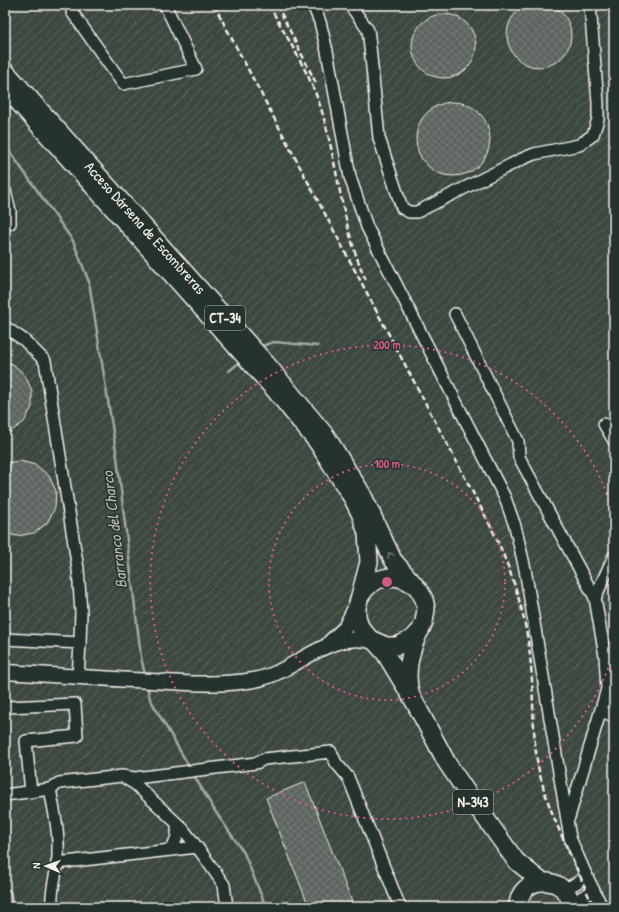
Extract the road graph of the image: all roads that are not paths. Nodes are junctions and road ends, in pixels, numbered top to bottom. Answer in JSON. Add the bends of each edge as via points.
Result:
{"nodes":[{"id":1,"x":73,"y":5,"type":"edge"},
{"id":2,"x":165,"y":5,"type":"edge"},
{"id":3,"x":313,"y":5,"type":"edge"},
{"id":4,"x":350,"y":5,"type":"edge"},
{"id":5,"x":590,"y":5,"type":"edge"},
{"id":6,"x":5,"y":71,"type":"edge"},
{"id":7,"x":5,"y":87,"type":"edge"},
{"id":8,"x":5,"y":191,"type":"edge"},
{"id":9,"x":5,"y":225,"type":"edge"},
{"id":10,"x":455,"y":314,"type":"dead end"},
{"id":11,"x":5,"y":327,"type":"edge"},
{"id":12,"x":604,"y":424,"type":"dead end"},
{"id":13,"x":614,"y":441,"type":"edge"},
{"id":14,"x":614,"y":556,"type":"edge"},
{"id":15,"x":414,"y":586,"type":"junction"},
{"id":16,"x":595,"y":598,"type":"junction"},
{"id":17,"x":359,"y":600,"type":"junction"},
{"id":18,"x":422,"y":628,"type":"junction"},
{"id":19,"x":5,"y":638,"type":"edge"},
{"id":20,"x":375,"y":642,"type":"junction"},
{"id":21,"x":80,"y":644,"type":"junction"},
{"id":22,"x":317,"y":651,"type":"junction"},
{"id":23,"x":5,"y":672,"type":"edge"},
{"id":24,"x":78,"y":677,"type":"junction"},
{"id":25,"x":414,"y":701,"type":"junction"},
{"id":26,"x":7,"y":707,"type":"dead end"},
{"id":27,"x":601,"y":711,"type":"junction"},
{"id":28,"x":614,"y":716,"type":"edge"},
{"id":29,"x":122,"y":776,"type":"junction"},
{"id":30,"x":50,"y":789,"type":"junction"},
{"id":31,"x":31,"y":792,"type":"junction"},
{"id":32,"x":5,"y":795,"type":"edge"},
{"id":33,"x":567,"y":822,"type":"junction"},
{"id":34,"x":178,"y":824,"type":"junction"},
{"id":35,"x":197,"y":847,"type":"junction"},
{"id":36,"x":170,"y":850,"type":"junction"},
{"id":37,"x":516,"y":862,"type":"junction"},
{"id":38,"x":57,"y":863,"type":"junction"},
{"id":39,"x":587,"y":877,"type":"junction"},
{"id":40,"x":542,"y":882,"type":"junction"},
{"id":41,"x":563,"y":888,"type":"junction"},
{"id":42,"x":594,"y":891,"type":"junction"},
{"id":43,"x":5,"y":895,"type":"edge"},
{"id":44,"x":520,"y":900,"type":"edge"},
{"id":45,"x":6,"y":907,"type":"edge"},
{"id":46,"x":52,"y":907,"type":"edge"},
{"id":47,"x":227,"y":907,"type":"edge"},
{"id":48,"x":400,"y":907,"type":"edge"},
{"id":49,"x":573,"y":907,"type":"edge"},
{"id":50,"x":602,"y":907,"type":"edge"}],
"edges":[{"from":1,"to":2,"type":"street","via":[[72,12],[123,84],[196,68]]},
{"from":3,"to":33,"type":"street","via":[[327,51],[350,177],[367,227],[505,498],[515,526],[527,577]]},
{"from":4,"to":5,"type":"street","via":[[368,30],[382,149],[402,208],[413,213],[522,159],[579,145],[593,135],[598,119],[598,103]]},
{"from":15,"to":6,"type":"highway","name":"Acceso Dársena de Escombreras","number":"CT-34","one_way":true,"via":[[393,560],[354,480],[315,422]]},
{"from":7,"to":17,"type":"highway","name":"Acceso Dársena de Escombreras","number":"CT-34","via":[[274,389],[328,457],[356,504],[367,533],[369,562]]},
{"from":8,"to":9,"type":"street","via":[[10,211],[10,223]]},
{"from":10,"to":16,"type":"street","via":[[518,441],[519,457]]},
{"from":11,"to":21,"type":"street","via":[[24,340],[45,361],[78,569]]},
{"from":12,"to":13,"type":"street"},
{"from":14,"to":16,"type":"street"},
{"from":15,"to":17,"type":"highway","via":[[400,578],[383,578],[369,585]]},
{"from":15,"to":18,"type":"highway","name":"Acceso Dársena de Escombreras","number":"CT-34","via":[[425,604],[426,614]]},
{"from":16,"to":27,"type":"street","via":[[605,656],[607,689]]},
{"from":17,"to":20,"type":"highway","name":"Acceso Dársena de Escombreras","number":"CT-34","via":[[357,612],[360,627],[366,636]]},
{"from":17,"to":22,"type":"main road","via":[[345,628]]},
{"from":18,"to":20,"type":"highway","via":[[403,644],[391,646]]},
{"from":18,"to":25,"type":"highway","number":"N-343","via":[[409,661],[408,679]]},
{"from":19,"to":21,"type":"street"},
{"from":20,"to":22,"type":"main road","via":[[348,639],[334,642]]},
{"from":20,"to":25,"type":"highway","number":"N-343","via":[[385,653]]},
{"from":21,"to":24,"type":"street"},
{"from":22,"to":24,"type":"main road","via":[[260,678],[231,684]]},
{"from":23,"to":24,"type":"main road"},
{"from":25,"to":37,"type":"highway","number":"N-343","via":[[447,763]]},
{"from":26,"to":31,"type":"street","via":[[75,704],[77,736],[26,741]]},
{"from":27,"to":28,"type":"street"},
{"from":27,"to":33,"type":"street"},
{"from":29,"to":30,"type":"street","via":[[59,783]]},
{"from":29,"to":34,"type":"street","via":[[135,784]]},
{"from":29,"to":48,"type":"street","via":[[135,778],[331,752],[348,777]]},
{"from":30,"to":31,"type":"street"},
{"from":30,"to":38,"type":"street","via":[[58,838]]},
{"from":31,"to":32,"type":"street"},
{"from":33,"to":39,"type":"street","via":[[570,838]]},
{"from":34,"to":35,"type":"street"},
{"from":34,"to":36,"type":"street","via":[[176,843]]},
{"from":35,"to":36,"type":"street"},
{"from":35,"to":47,"type":"street","via":[[224,885]]},
{"from":36,"to":38,"type":"street"},
{"from":37,"to":40,"type":"highway","number":"N-343"},
{"from":37,"to":44,"type":"highway","number":"N-343","via":[[522,881]]},
{"from":38,"to":46,"type":"street","via":[[51,894]]},
{"from":39,"to":41,"type":"street"},
{"from":39,"to":42,"type":"street"},
{"from":40,"to":41,"type":"highway","number":"N-343","via":[[551,882]]},
{"from":40,"to":44,"type":"highway","number":"N-343","via":[[529,887]]},
{"from":41,"to":49,"type":"highway","via":[[569,894]]},
{"from":42,"to":49,"type":"street","via":[[582,897]]},
{"from":42,"to":50,"type":"street"},
{"from":43,"to":45,"type":"street"}]}
